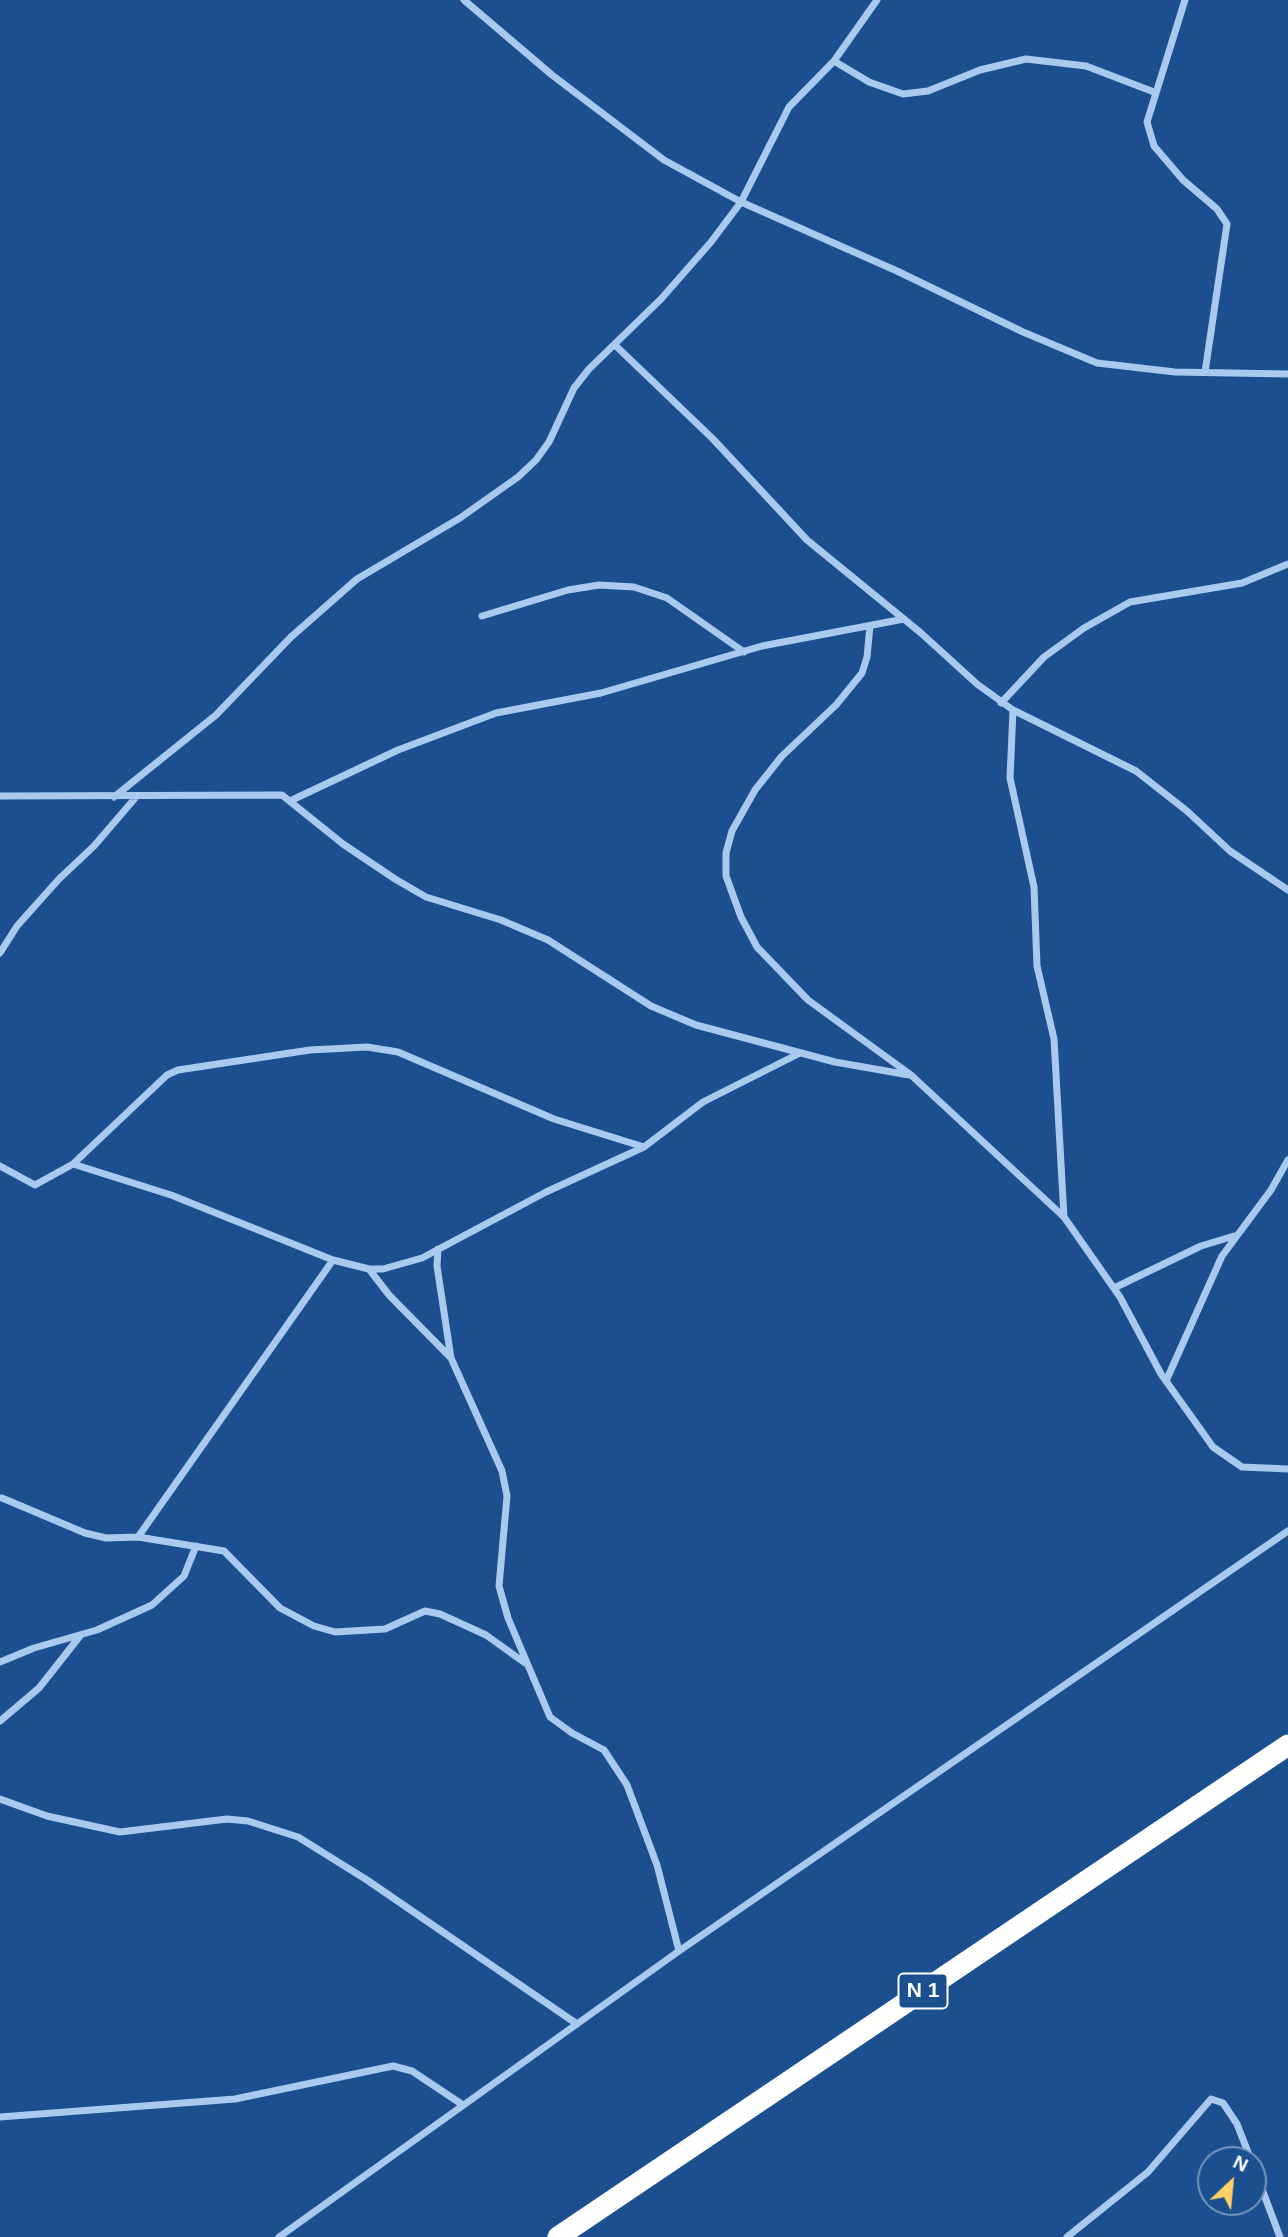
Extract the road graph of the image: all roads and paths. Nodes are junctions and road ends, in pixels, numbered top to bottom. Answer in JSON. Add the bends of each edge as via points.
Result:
{"nodes":[{"id":1,"x":464,"y":0,"type":"edge"},
{"id":2,"x":877,"y":0,"type":"edge"},
{"id":3,"x":1185,"y":0,"type":"edge"},
{"id":4,"x":834,"y":61,"type":"junction"},
{"id":5,"x":1154,"y":92,"type":"junction"},
{"id":6,"x":741,"y":202,"type":"junction"},
{"id":7,"x":616,"y":346,"type":"junction"},
{"id":8,"x":1205,"y":372,"type":"junction"},
{"id":9,"x":1288,"y":374,"type":"edge"},
{"id":10,"x":1288,"y":564,"type":"edge"},
{"id":11,"x":482,"y":616,"type":"dead end"},
{"id":12,"x":904,"y":619,"type":"junction"},
{"id":13,"x":870,"y":626,"type":"junction"},
{"id":14,"x":744,"y":652,"type":"junction"},
{"id":15,"x":1001,"y":703,"type":"junction"},
{"id":16,"x":1013,"y":710,"type":"junction"},
{"id":17,"x":0,"y":796,"type":"edge"},
{"id":18,"x":114,"y":797,"type":"junction"},
{"id":19,"x":136,"y":797,"type":"junction"},
{"id":20,"x":292,"y":800,"type":"junction"},
{"id":21,"x":1288,"y":890,"type":"edge"},
{"id":22,"x":0,"y":953,"type":"edge"},
{"id":23,"x":800,"y":1053,"type":"junction"},
{"id":24,"x":911,"y":1075,"type":"junction"},
{"id":25,"x":644,"y":1147,"type":"junction"},
{"id":26,"x":1288,"y":1160,"type":"edge"},
{"id":27,"x":73,"y":1164,"type":"junction"},
{"id":28,"x":0,"y":1166,"type":"edge"},
{"id":29,"x":1064,"y":1217,"type":"junction"},
{"id":30,"x":1234,"y":1236,"type":"junction"},
{"id":31,"x":438,"y":1249,"type":"junction"},
{"id":32,"x":333,"y":1260,"type":"junction"},
{"id":33,"x":369,"y":1269,"type":"junction"},
{"id":34,"x":1114,"y":1288,"type":"junction"},
{"id":35,"x":451,"y":1358,"type":"junction"},
{"id":36,"x":1167,"y":1381,"type":"junction"},
{"id":37,"x":1288,"y":1469,"type":"edge"},
{"id":38,"x":2,"y":1498,"type":"dead end"},
{"id":39,"x":1288,"y":1531,"type":"edge"},
{"id":40,"x":138,"y":1537,"type":"junction"},
{"id":41,"x":196,"y":1546,"type":"junction"},
{"id":42,"x":80,"y":1636,"type":"junction"},
{"id":43,"x":0,"y":1662,"type":"edge"},
{"id":44,"x":525,"y":1663,"type":"junction"},
{"id":45,"x":0,"y":1721,"type":"edge"},
{"id":46,"x":1288,"y":1745,"type":"edge"},
{"id":47,"x":0,"y":1799,"type":"edge"},
{"id":48,"x":679,"y":1951,"type":"junction"},
{"id":49,"x":577,"y":2024,"type":"junction"},
{"id":50,"x":463,"y":2105,"type":"junction"},
{"id":51,"x":0,"y":2117,"type":"edge"},
{"id":52,"x":1245,"y":2146,"type":"edge"},
{"id":53,"x":1267,"y":2200,"type":"edge"},
{"id":54,"x":1281,"y":2235,"type":"edge"},
{"id":55,"x":279,"y":2237,"type":"edge"},
{"id":56,"x":558,"y":2237,"type":"edge"},
{"id":57,"x":1067,"y":2237,"type":"edge"}],
"edges":[{"from":1,"to":6,"type":"street","via":[[552,75],[664,160]]},
{"from":2,"to":4,"type":"street"},
{"from":3,"to":5,"type":"street"},
{"from":4,"to":5,"type":"street","via":[[869,82],[903,94],[928,91],[980,70],[1026,59],[1086,66]]},
{"from":4,"to":6,"type":"street","via":[[789,107]]},
{"from":5,"to":8,"type":"street","via":[[1147,122],[1154,146],[1227,224]]},
{"from":6,"to":7,"type":"street","via":[[712,242]]},
{"from":6,"to":8,"type":"street","via":[[1097,363]]},
{"from":7,"to":12,"type":"street","via":[[713,439],[807,540]]},
{"from":7,"to":18,"type":"street","via":[[574,388],[549,442],[518,477],[460,518],[357,579],[291,637],[216,715]]},
{"from":8,"to":9,"type":"street"},
{"from":10,"to":15,"type":"street","via":[[1242,583],[1129,602],[1044,657]]},
{"from":11,"to":14,"type":"street","via":[[568,590],[599,585],[634,587],[667,598]]},
{"from":12,"to":13,"type":"street"},
{"from":12,"to":15,"type":"street"},
{"from":13,"to":14,"type":"street"},
{"from":13,"to":24,"type":"street","via":[[862,673],[755,790],[732,831],[726,876],[757,947],[808,1000]]},
{"from":14,"to":20,"type":"street","via":[[601,693],[496,713],[398,750]]},
{"from":15,"to":16,"type":"street"},
{"from":16,"to":21,"type":"street","via":[[1136,771],[1230,851]]},
{"from":16,"to":29,"type":"street","via":[[1010,778],[1034,887],[1037,966],[1054,1040]]},
{"from":17,"to":18,"type":"street"},
{"from":18,"to":19,"type":"street"},
{"from":19,"to":20,"type":"street","via":[[282,794]]},
{"from":19,"to":22,"type":"street","via":[[25,917]]},
{"from":20,"to":23,"type":"street","via":[[343,844],[426,897],[548,940],[651,1006],[695,1026]]},
{"from":23,"to":24,"type":"street"},
{"from":23,"to":25,"type":"street","via":[[703,1102]]},
{"from":24,"to":29,"type":"street"},
{"from":25,"to":27,"type":"street","via":[[554,1119],[398,1052],[367,1047],[310,1050],[178,1070],[167,1075]]},
{"from":25,"to":31,"type":"street"},
{"from":26,"to":30,"type":"street","via":[[1271,1190]]},
{"from":27,"to":28,"type":"street","via":[[32,1185]]},
{"from":27,"to":32,"type":"street","via":[[171,1195]]},
{"from":29,"to":34,"type":"street"},
{"from":30,"to":34,"type":"street","via":[[1201,1246]]},
{"from":30,"to":36,"type":"street"},
{"from":31,"to":33,"type":"street","via":[[422,1258]]},
{"from":31,"to":35,"type":"street"},
{"from":32,"to":33,"type":"street"},
{"from":32,"to":40,"type":"street"},
{"from":33,"to":35,"type":"street"},
{"from":34,"to":36,"type":"street"},
{"from":35,"to":44,"type":"street","via":[[502,1471],[507,1496],[499,1586]]},
{"from":36,"to":37,"type":"street","via":[[1213,1447],[1227,1458],[1242,1467]]},
{"from":38,"to":40,"type":"street","via":[[85,1533]]},
{"from":39,"to":48,"type":"street"},
{"from":40,"to":41,"type":"street"},
{"from":41,"to":42,"type":"street","via":[[184,1576],[152,1605]]},
{"from":41,"to":44,"type":"street","via":[[223,1551],[280,1608],[314,1626],[335,1632],[385,1629],[425,1611],[486,1635]]},
{"from":42,"to":43,"type":"street"},
{"from":42,"to":45,"type":"street","via":[[39,1688]]},
{"from":44,"to":48,"type":"street","via":[[550,1717],[604,1750],[627,1785],[657,1865]]},
{"from":46,"to":56,"type":"highway","number":"N 1"},
{"from":47,"to":49,"type":"street","via":[[47,1816],[120,1832],[227,1819],[298,1837]]},
{"from":48,"to":49,"type":"street"},
{"from":49,"to":50,"type":"street"},
{"from":50,"to":51,"type":"street","via":[[412,2071],[393,2066],[234,2099]]},
{"from":50,"to":55,"type":"street"},
{"from":52,"to":57,"type":"street","via":[[1230,2113],[1217,2099],[1211,2099],[1148,2172]]},
{"from":53,"to":54,"type":"street"}]}
